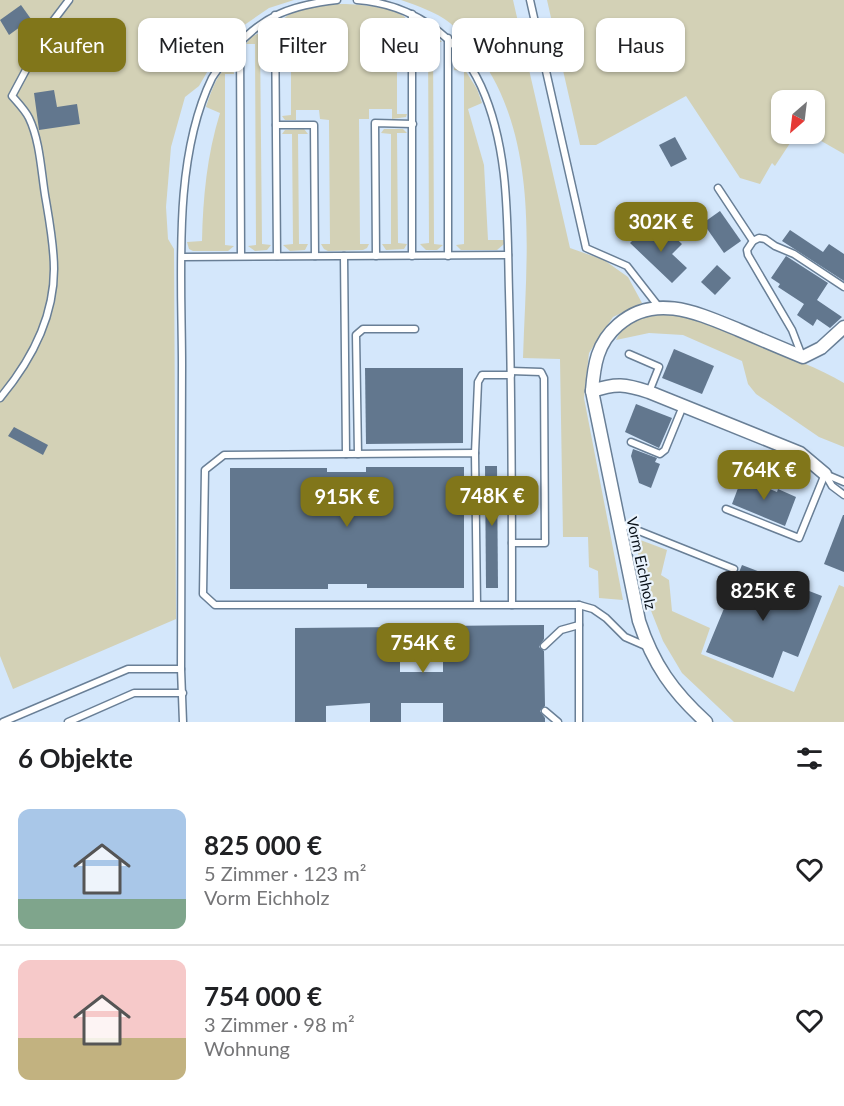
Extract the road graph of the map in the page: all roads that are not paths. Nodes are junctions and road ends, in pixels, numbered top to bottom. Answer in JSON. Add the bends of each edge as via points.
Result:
{"nodes":[{"id":1,"x":69,"y":0,"type":"edge"},
{"id":2,"x":337,"y":0,"type":"edge"},
{"id":3,"x":357,"y":0,"type":"edge"},
{"id":4,"x":530,"y":0,"type":"edge"},
{"id":5,"x":412,"y":14,"type":"junction"},
{"id":6,"x":275,"y":15,"type":"junction"},
{"id":7,"x":246,"y":35,"type":"edge"},
{"id":8,"x":448,"y":38,"type":"junction"},
{"id":9,"x":216,"y":72,"type":"edge"},
{"id":10,"x":240,"y":72,"type":"edge"},
{"id":11,"x":413,"y":124,"type":"junction"},
{"id":12,"x":276,"y":125,"type":"junction"},
{"id":13,"x":718,"y":188,"type":"dead end"},
{"id":14,"x":753,"y":241,"type":"junction"},
{"id":15,"x":508,"y":255,"type":"junction"},
{"id":16,"x":241,"y":256,"type":"junction"},
{"id":17,"x":277,"y":256,"type":"junction"},
{"id":18,"x":315,"y":256,"type":"junction"},
{"id":19,"x":344,"y":256,"type":"junction"},
{"id":20,"x":376,"y":256,"type":"junction"},
{"id":21,"x":412,"y":256,"type":"junction"},
{"id":22,"x":448,"y":256,"type":"junction"},
{"id":23,"x":182,"y":257,"type":"junction"},
{"id":24,"x":844,"y":287,"type":"edge"},
{"id":25,"x":659,"y":307,"type":"junction"},
{"id":26,"x":844,"y":327,"type":"edge"},
{"id":27,"x":415,"y":329,"type":"dead end"},
{"id":28,"x":629,"y":354,"type":"dead end"},
{"id":29,"x":803,"y":357,"type":"junction"},
{"id":30,"x":511,"y":373,"type":"junction"},
{"id":31,"x":592,"y":391,"type":"junction"},
{"id":32,"x":649,"y":392,"type":"junction"},
{"id":33,"x":0,"y":398,"type":"edge"},
{"id":34,"x":683,"y":406,"type":"junction"},
{"id":35,"x":631,"y":442,"type":"dead end"},
{"id":36,"x":475,"y":453,"type":"junction"},
{"id":37,"x":346,"y":454,"type":"junction"},
{"id":38,"x":357,"y":454,"type":"junction"},
{"id":39,"x":825,"y":474,"type":"junction"},
{"id":40,"x":844,"y":482,"type":"edge"},
{"id":41,"x":844,"y":495,"type":"edge"},
{"id":42,"x":726,"y":509,"type":"dead end"},
{"id":43,"x":618,"y":523,"type":"junction"},
{"id":44,"x":512,"y":543,"type":"junction"},
{"id":45,"x":734,"y":569,"type":"dead end"},
{"id":46,"x":477,"y":605,"type":"junction"},
{"id":47,"x":512,"y":605,"type":"junction"},
{"id":48,"x":579,"y":605,"type":"junction"},
{"id":49,"x":579,"y":625,"type":"junction"},
{"id":50,"x":544,"y":646,"type":"dead end"},
{"id":51,"x":650,"y":648,"type":"junction"},
{"id":52,"x":181,"y":669,"type":"junction"},
{"id":53,"x":183,"y":693,"type":"junction"},
{"id":54,"x":544,"y":711,"type":"dead end"},
{"id":55,"x":3,"y":722,"type":"edge"},
{"id":56,"x":68,"y":722,"type":"edge"},
{"id":57,"x":183,"y":722,"type":"edge"},
{"id":58,"x":558,"y":722,"type":"edge"},
{"id":59,"x":579,"y":722,"type":"edge"},
{"id":60,"x":706,"y":722,"type":"edge"}],
"edges":[{"from":1,"to":33,"type":"lane","via":[[50,25],[12,96],[29,118],[38,150],[54,268],[40,336],[27,362]]},
{"from":2,"to":6,"type":"lane","via":[[294,7]]},
{"from":3,"to":5,"type":"lane","via":[[395,6]]},
{"from":4,"to":25,"type":"lane","via":[[586,248],[627,266]]},
{"from":5,"to":8,"type":"lane"},
{"from":5,"to":11,"type":"lane"},
{"from":6,"to":7,"type":"lane"},
{"from":6,"to":12,"type":"lane"},
{"from":8,"to":15,"type":"lane","via":[[481,85],[496,131],[504,177]]},
{"from":8,"to":22,"type":"lane"},
{"from":9,"to":23,"type":"lane","via":[[188,155]]},
{"from":10,"to":16,"type":"lane"},
{"from":11,"to":20,"type":"lane","via":[[375,123]]},
{"from":11,"to":21,"type":"lane"},
{"from":12,"to":17,"type":"lane"},
{"from":12,"to":18,"type":"lane","via":[[314,125]]},
{"from":13,"to":14,"type":"lane"},
{"from":14,"to":24,"type":"lane","via":[[765,239],[795,254]]},
{"from":14,"to":29,"type":"lane","via":[[748,255],[792,330]]},
{"from":15,"to":22,"type":"lane"},
{"from":15,"to":30,"type":"lane"},
{"from":16,"to":17,"type":"lane"},
{"from":16,"to":23,"type":"lane"},
{"from":17,"to":18,"type":"lane"},
{"from":18,"to":19,"type":"lane"},
{"from":19,"to":20,"type":"lane"},
{"from":19,"to":37,"type":"lane"},
{"from":20,"to":21,"type":"lane"},
{"from":21,"to":22,"type":"lane"},
{"from":23,"to":52,"type":"lane"},
{"from":25,"to":29,"type":"street","name":"Vorm Eichholz","via":[[696,312]]},
{"from":25,"to":31,"type":"street","name":"Vorm Eichholz","via":[[624,319],[608,334],[598,352]]},
{"from":26,"to":29,"type":"street"},
{"from":27,"to":38,"type":"lane","via":[[363,329],[356,335]]},
{"from":28,"to":32,"type":"lane","via":[[659,367]]},
{"from":30,"to":36,"type":"lane","via":[[482,375],[478,382]]},
{"from":30,"to":44,"type":"lane"},
{"from":30,"to":44,"type":"lane","via":[[541,372],[544,378],[545,543]]},
{"from":31,"to":32,"type":"street","via":[[613,384]]},
{"from":31,"to":43,"type":"street","name":"Vorm Eichholz"},
{"from":32,"to":34,"type":"street"},
{"from":34,"to":35,"type":"lane","via":[[660,454]]},
{"from":34,"to":39,"type":"street","via":[[800,453]]},
{"from":36,"to":38,"type":"lane"},
{"from":36,"to":46,"type":"lane"},
{"from":37,"to":38,"type":"lane"},
{"from":37,"to":46,"type":"lane","via":[[224,455],[206,470],[203,594],[215,605]]},
{"from":39,"to":40,"type":"lane"},
{"from":39,"to":41,"type":"lane"},
{"from":39,"to":42,"type":"lane","via":[[799,538]]},
{"from":43,"to":45,"type":"lane"},
{"from":43,"to":51,"type":"street","name":"Vorm Eichholz","via":[[635,604]]},
{"from":44,"to":47,"type":"lane"},
{"from":46,"to":47,"type":"lane"},
{"from":47,"to":48,"type":"lane"},
{"from":48,"to":49,"type":"lane"},
{"from":48,"to":51,"type":"lane","via":[[593,609],[625,637]]},
{"from":49,"to":50,"type":"lane","via":[[561,630]]},
{"from":49,"to":59,"type":"lane"},
{"from":51,"to":60,"type":"street","name":"Vorm Eichholz","via":[[674,690]]},
{"from":52,"to":53,"type":"lane"},
{"from":52,"to":55,"type":"lane","via":[[128,669]]},
{"from":53,"to":56,"type":"lane","via":[[134,693]]},
{"from":53,"to":57,"type":"lane"},
{"from":54,"to":58,"type":"lane"}]}
